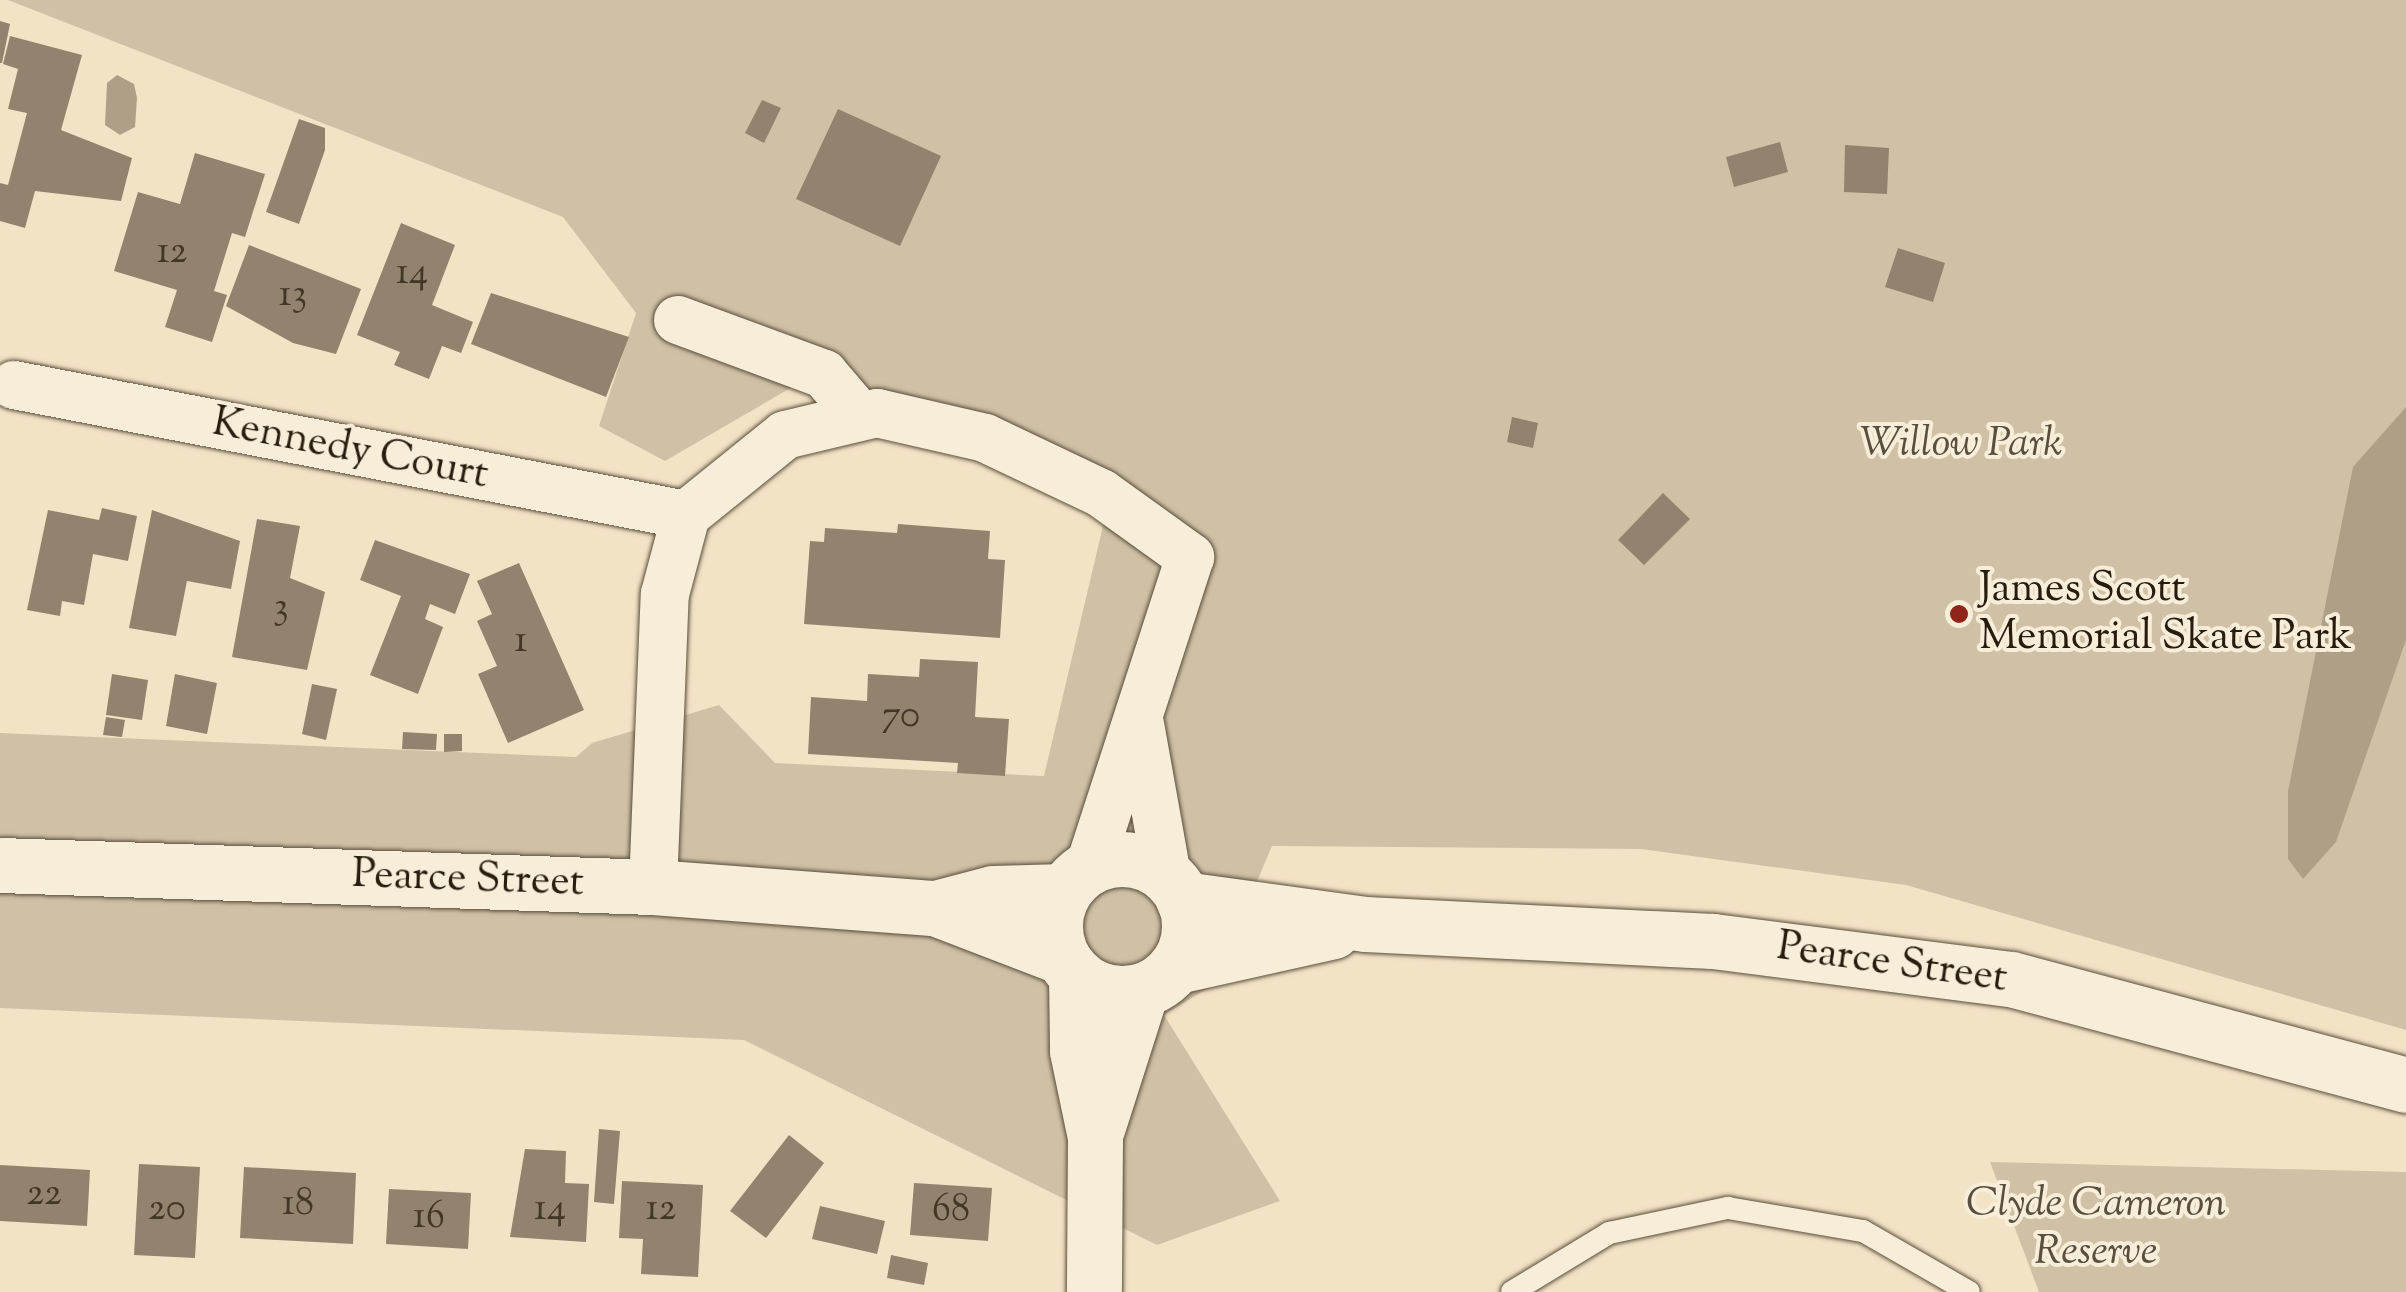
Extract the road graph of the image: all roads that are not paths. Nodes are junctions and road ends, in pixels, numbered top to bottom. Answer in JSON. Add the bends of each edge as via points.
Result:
{"nodes":[{"id":1,"x":678,"y":320,"type":"dead end"},
{"id":2,"x":14,"y":385,"type":"dead end"},
{"id":3,"x":859,"y":415,"type":"junction"},
{"id":4,"x":686,"y":515,"type":"junction"},
{"id":5,"x":1138,"y":716,"type":"junction"},
{"id":6,"x":0,"y":864,"type":"edge"},
{"id":7,"x":1076,"y":879,"type":"junction"},
{"id":8,"x":653,"y":887,"type":"junction"},
{"id":9,"x":1175,"y":887,"type":"junction"},
{"id":10,"x":935,"y":908,"type":"junction"},
{"id":11,"x":1365,"y":924,"type":"junction"},
{"id":12,"x":1069,"y":966,"type":"junction"},
{"id":13,"x":1159,"y":978,"type":"junction"},
{"id":14,"x":2406,"y":1085,"type":"edge"},
{"id":15,"x":1095,"y":1137,"type":"junction"},
{"id":16,"x":1094,"y":1292,"type":"edge"},
{"id":17,"x":1512,"y":1292,"type":"edge"},
{"id":18,"x":1968,"y":1292,"type":"edge"}],
"edges":[{"from":1,"to":3,"type":"street","via":[[824,374]]},
{"from":2,"to":4,"type":"street","name":"Kennedy Court"},
{"from":3,"to":4,"type":"street","via":[[784,435]]},
{"from":3,"to":5,"type":"street","via":[[916,417],[985,438],[1100,493],[1190,557]]},
{"from":4,"to":8,"type":"street","via":[[665,594]]},
{"from":5,"to":7,"type":"street"},
{"from":5,"to":9,"type":"street"},
{"from":6,"to":8,"type":"main road","name":"Pearce Street"},
{"from":7,"to":9,"type":"main road","via":[[1129,859]]},
{"from":7,"to":10,"type":"main road","name":"Pearce Street"},
{"from":7,"to":12,"type":"main road","via":[[1054,935]]},
{"from":8,"to":10,"type":"main road","name":"Pearce Street"},
{"from":9,"to":11,"type":"main road","name":"Pearce Street"},
{"from":9,"to":13,"type":"main road","via":[[1190,929]]},
{"from":10,"to":12,"type":"main road","name":"Pearce Street"},
{"from":11,"to":13,"type":"main road","name":"Pearce Street"},
{"from":11,"to":14,"type":"main road","name":"Pearce Street","via":[[1713,941],[2011,979]]},
{"from":12,"to":13,"type":"main road","via":[[1109,992]]},
{"from":12,"to":15,"type":"main road"},
{"from":13,"to":15,"type":"main road"},
{"from":15,"to":16,"type":"main road"},
{"from":17,"to":18,"type":"lane","via":[[1609,1233],[1728,1208],[1862,1231],[1938,1266]]}]}
